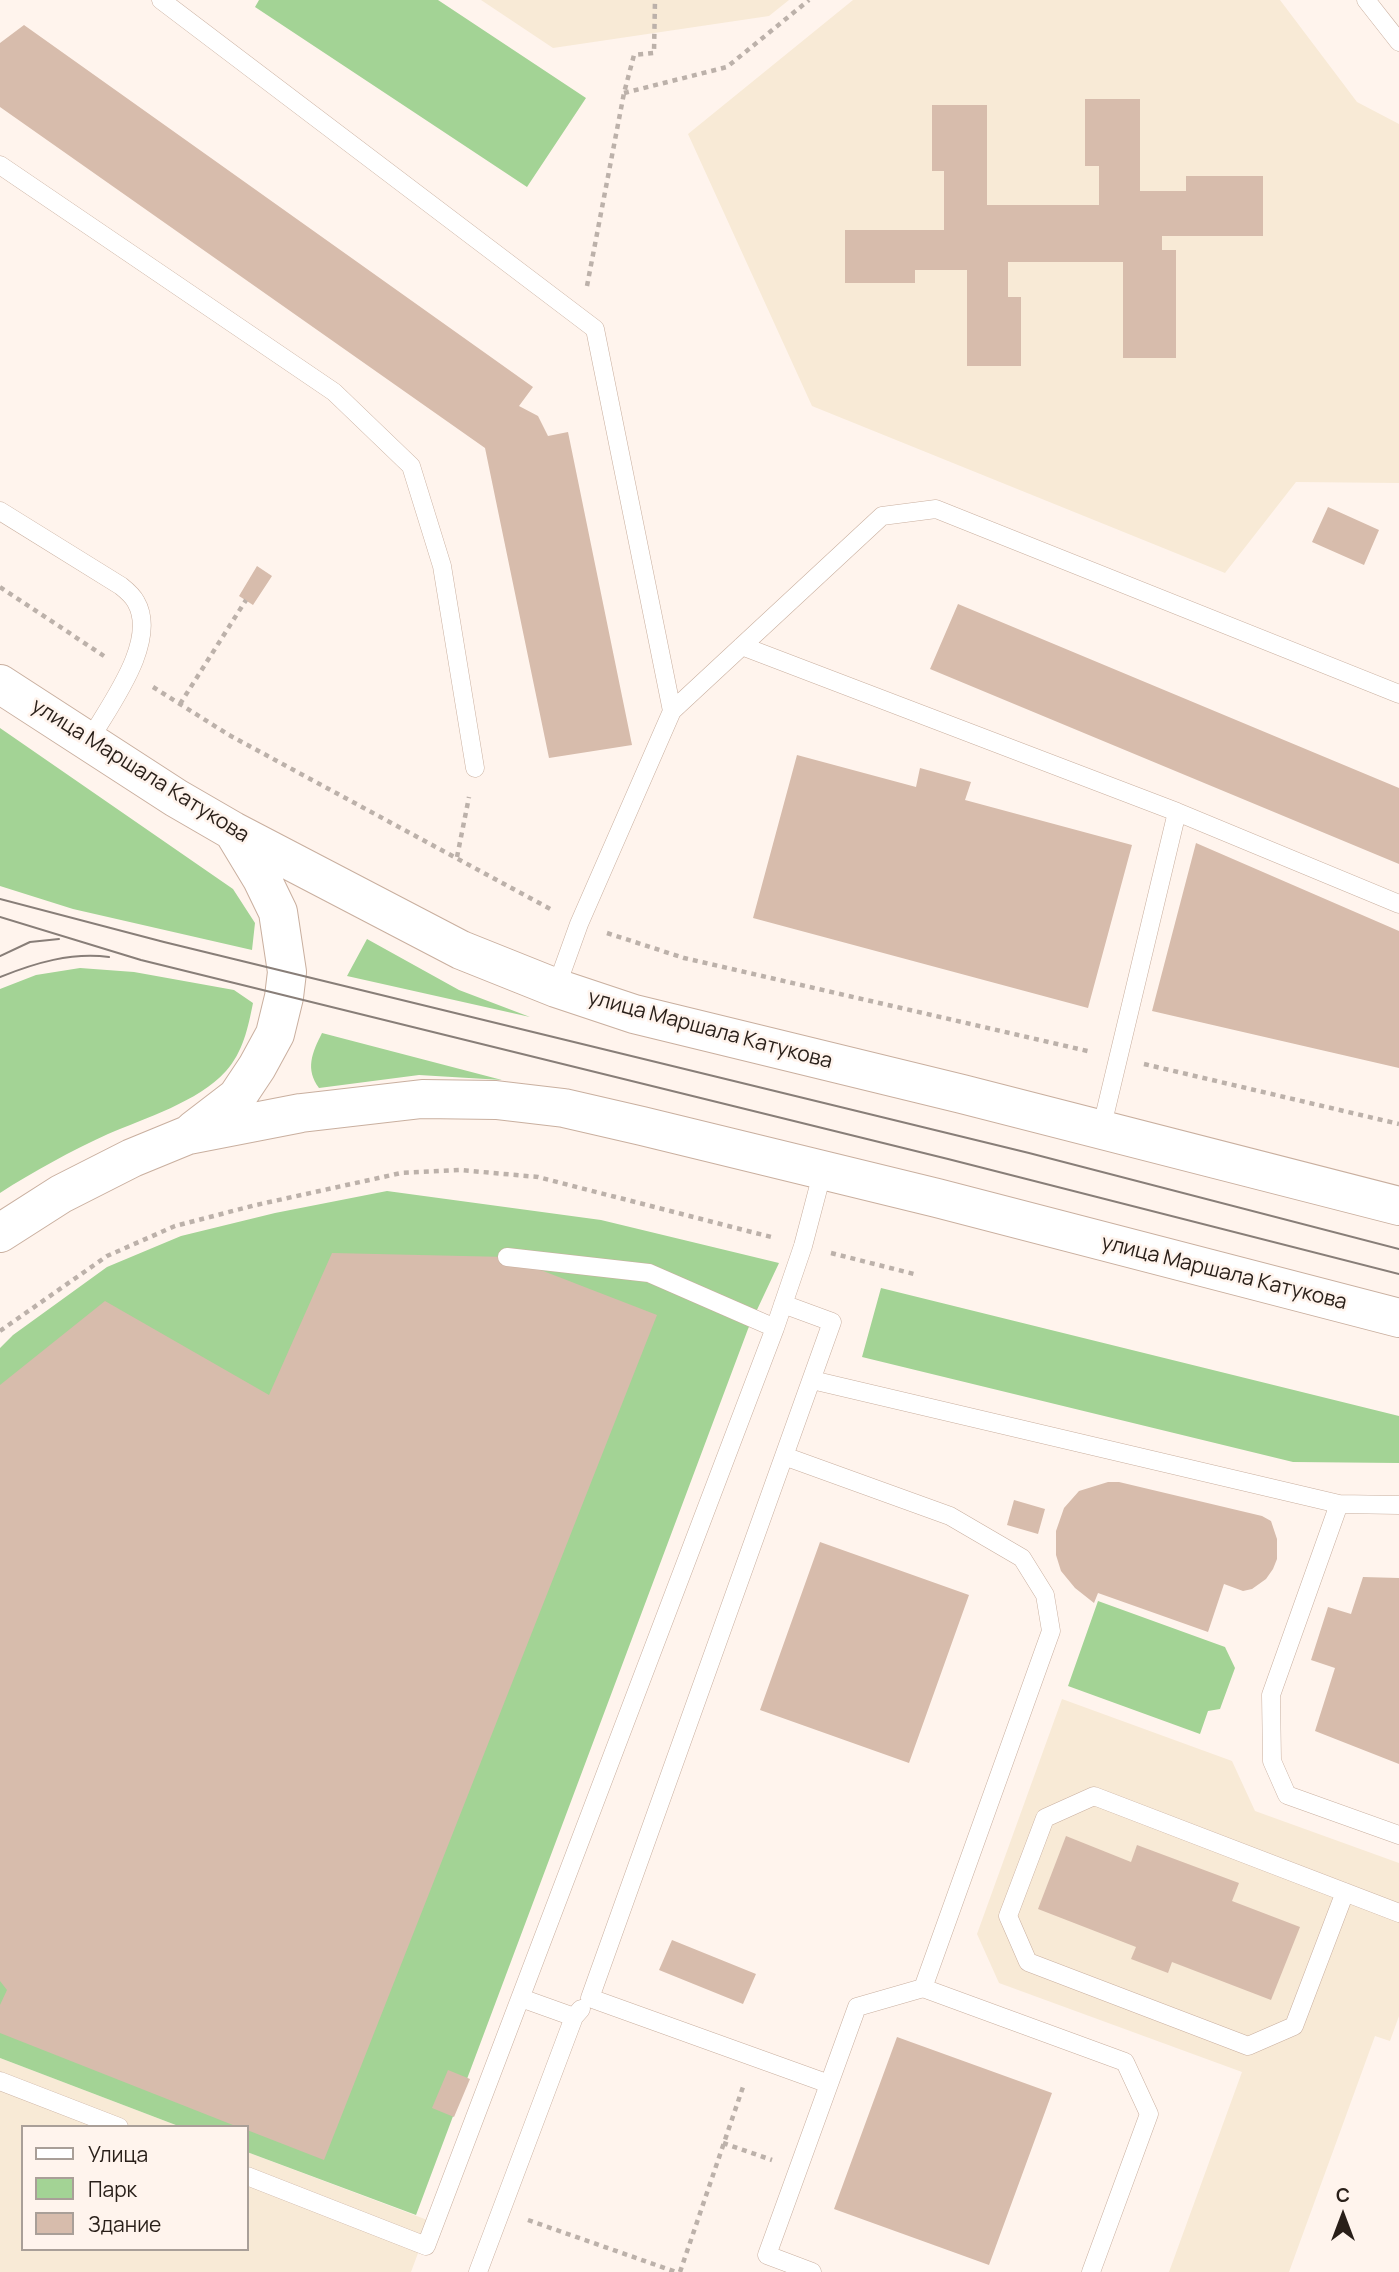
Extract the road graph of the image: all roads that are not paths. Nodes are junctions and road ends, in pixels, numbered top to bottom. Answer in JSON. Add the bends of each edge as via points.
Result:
{"nodes":[{"id":1,"x":161,"y":0,"type":"edge"},
{"id":2,"x":1366,"y":0,"type":"edge"},
{"id":3,"x":1399,"y":42,"type":"edge"},
{"id":4,"x":0,"y":165,"type":"edge"},
{"id":5,"x":0,"y":510,"type":"edge"},
{"id":6,"x":742,"y":646,"type":"junction"},
{"id":7,"x":2,"y":686,"type":"edge"},
{"id":8,"x":1399,"y":694,"type":"edge"},
{"id":9,"x":672,"y":711,"type":"junction"},
{"id":10,"x":89,"y":741,"type":"junction"},
{"id":11,"x":475,"y":768,"type":"road end"},
{"id":12,"x":1177,"y":811,"type":"junction"},
{"id":13,"x":233,"y":831,"type":"junction"},
{"id":14,"x":1399,"y":904,"type":"edge"},
{"id":15,"x":556,"y":988,"type":"junction"},
{"id":16,"x":1101,"y":1130,"type":"junction"},
{"id":17,"x":188,"y":1135,"type":"junction"},
{"id":18,"x":823,"y":1170,"type":"junction"},
{"id":19,"x":1399,"y":1206,"type":"edge"},
{"id":20,"x":0,"y":1233,"type":"edge"},
{"id":21,"x":507,"y":1256,"type":"dead end"},
{"id":22,"x":783,"y":1304,"type":"junction"},
{"id":23,"x":1399,"y":1318,"type":"edge"},
{"id":24,"x":775,"y":1328,"type":"junction"},
{"id":25,"x":812,"y":1380,"type":"junction"},
{"id":26,"x":784,"y":1456,"type":"junction"},
{"id":27,"x":1339,"y":1504,"type":"junction"},
{"id":28,"x":1399,"y":1505,"type":"edge"},
{"id":29,"x":1399,"y":1835,"type":"edge"},
{"id":30,"x":1345,"y":1892,"type":"junction"},
{"id":31,"x":1399,"y":1913,"type":"edge"},
{"id":32,"x":923,"y":1988,"type":"junction"},
{"id":33,"x":521,"y":1998,"type":"junction"},
{"id":34,"x":590,"y":1998,"type":"junction"},
{"id":35,"x":574,"y":2017,"type":"junction"},
{"id":36,"x":0,"y":2081,"type":"edge"},
{"id":37,"x":829,"y":2084,"type":"junction"},
{"id":38,"x":114,"y":2125,"type":"edge"},
{"id":39,"x":248,"y":2176,"type":"edge"},
{"id":40,"x":478,"y":2272,"type":"edge"},
{"id":41,"x":813,"y":2272,"type":"edge"},
{"id":42,"x":1091,"y":2272,"type":"edge"}],
"edges":[{"from":1,"to":9,"type":"lane","via":[[595,329]]},
{"from":2,"to":3,"type":"lane"},
{"from":4,"to":11,"type":"lane","via":[[334,392],[411,466],[442,566]]},
{"from":5,"to":10,"type":"lane","via":[[121,586],[136,602],[140,649]]},
{"from":6,"to":8,"type":"lane","via":[[882,516],[936,509]]},
{"from":6,"to":9,"type":"lane"},
{"from":6,"to":12,"type":"lane"},
{"from":7,"to":10,"type":"main road","name":"улица Маршала Катукова"},
{"from":9,"to":15,"type":"lane"},
{"from":10,"to":13,"type":"main road","name":"улица Маршала Катукова"},
{"from":12,"to":14,"type":"lane"},
{"from":12,"to":16,"type":"lane"},
{"from":13,"to":15,"type":"main road","name":"улица Маршала Катукова","via":[[461,950]]},
{"from":13,"to":17,"type":"main road","via":[[278,912],[287,972],[284,997],[275,1034],[237,1097]]},
{"from":15,"to":16,"type":"main road","name":"улица Маршала Катукова","via":[[634,1014]]},
{"from":16,"to":19,"type":"main road","name":"улица Маршала Катукова"},
{"from":17,"to":18,"type":"main road","name":"улица Маршала Катукова","via":[[301,1113],[395,1102],[496,1100],[564,1108]]},
{"from":17,"to":20,"type":"main road","name":"улица Маршала Катукова","via":[[61,1194]]},
{"from":18,"to":22,"type":"lane"},
{"from":18,"to":23,"type":"main road","name":"улица Маршала Катукова"},
{"from":21,"to":24,"type":"lane","via":[[649,1273]]},
{"from":22,"to":24,"type":"lane"},
{"from":22,"to":25,"type":"lane","via":[[832,1322]]},
{"from":24,"to":33,"type":"lane"},
{"from":25,"to":26,"type":"lane"},
{"from":25,"to":27,"type":"lane"},
{"from":26,"to":32,"type":"lane","via":[[950,1516],[1022,1558],[1045,1595],[1051,1631]]},
{"from":26,"to":34,"type":"lane"},
{"from":27,"to":28,"type":"lane"},
{"from":27,"to":29,"type":"lane","via":[[1271,1696],[1272,1761],[1287,1795]]},
{"from":30,"to":30,"type":"lane","via":[[1094,1796],[1045,1818],[1008,1916],[1028,1962],[1248,2046],[1294,2026]]},
{"from":30,"to":31,"type":"lane"},
{"from":32,"to":37,"type":"lane","via":[[857,2007]]},
{"from":32,"to":42,"type":"lane","via":[[1125,2062],[1149,2114]]},
{"from":33,"to":35,"type":"lane"},
{"from":33,"to":39,"type":"lane","via":[[426,2246]]},
{"from":34,"to":35,"type":"lane"},
{"from":34,"to":37,"type":"lane"},
{"from":35,"to":40,"type":"lane"},
{"from":36,"to":38,"type":"lane"},
{"from":37,"to":41,"type":"lane","via":[[767,2255]]}]}
